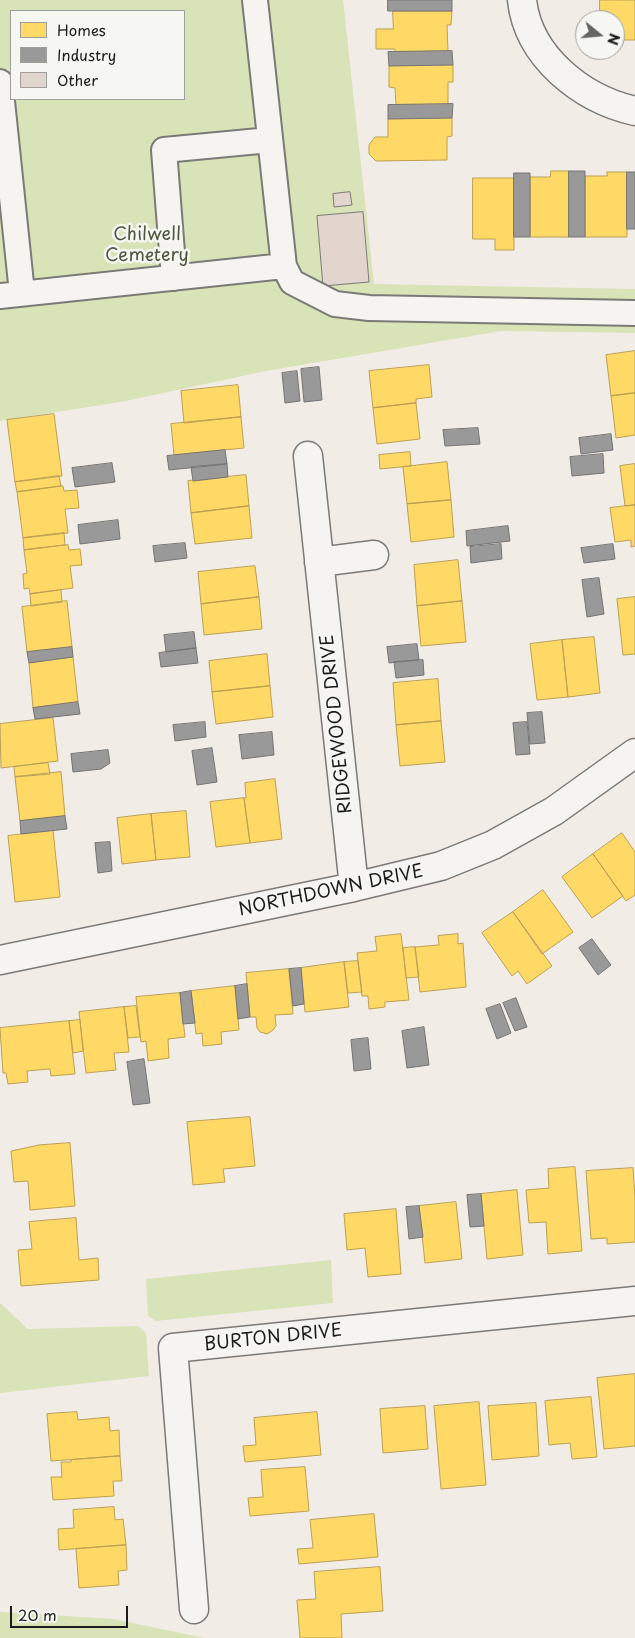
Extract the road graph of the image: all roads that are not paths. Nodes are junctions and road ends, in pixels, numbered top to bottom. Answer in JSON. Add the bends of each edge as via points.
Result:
{"nodes":[{"id":1,"x":255,"y":0,"type":"edge"},
{"id":2,"x":522,"y":0,"type":"edge"},
{"id":3,"x":0,"y":82,"type":"edge"},
{"id":4,"x":635,"y":111,"type":"edge"},
{"id":5,"x":270,"y":140,"type":"junction"},
{"id":6,"x":284,"y":266,"type":"junction"},
{"id":7,"x":174,"y":278,"type":"junction"},
{"id":8,"x":11,"y":295,"type":"edge"},
{"id":9,"x":635,"y":313,"type":"edge"},
{"id":10,"x":308,"y":456,"type":"dead end"},
{"id":11,"x":374,"y":556,"type":"dead end"},
{"id":12,"x":319,"y":562,"type":"junction"},
{"id":13,"x":635,"y":753,"type":"edge"},
{"id":14,"x":354,"y":887,"type":"junction"},
{"id":15,"x":0,"y":960,"type":"edge"},
{"id":16,"x":635,"y":1301,"type":"edge"},
{"id":17,"x":194,"y":1609,"type":"dead end"}],
"edges":[{"from":1,"to":5,"type":"lane"},
{"from":2,"to":4,"type":"street","via":[[533,36],[559,72],[581,90]]},
{"from":3,"to":8,"type":"lane"},
{"from":5,"to":6,"type":"lane"},
{"from":5,"to":7,"type":"lane","via":[[164,150]]},
{"from":6,"to":7,"type":"lane"},
{"from":6,"to":9,"type":"lane","via":[[292,282],[335,304],[369,308]]},
{"from":7,"to":8,"type":"lane"},
{"from":10,"to":12,"type":"street","name":"RIDGEWOOD DRIVE"},
{"from":11,"to":12,"type":"street"},
{"from":12,"to":14,"type":"street","name":"RIDGEWOOD DRIVE"},
{"from":13,"to":14,"type":"street","name":"NORTHDOWN DRIVE","via":[[554,811],[493,845],[442,866]]},
{"from":14,"to":15,"type":"street","name":"NORTHDOWN DRIVE"},
{"from":16,"to":17,"type":"street","name":"BURTON DRIVE","via":[[173,1348]]}]}
